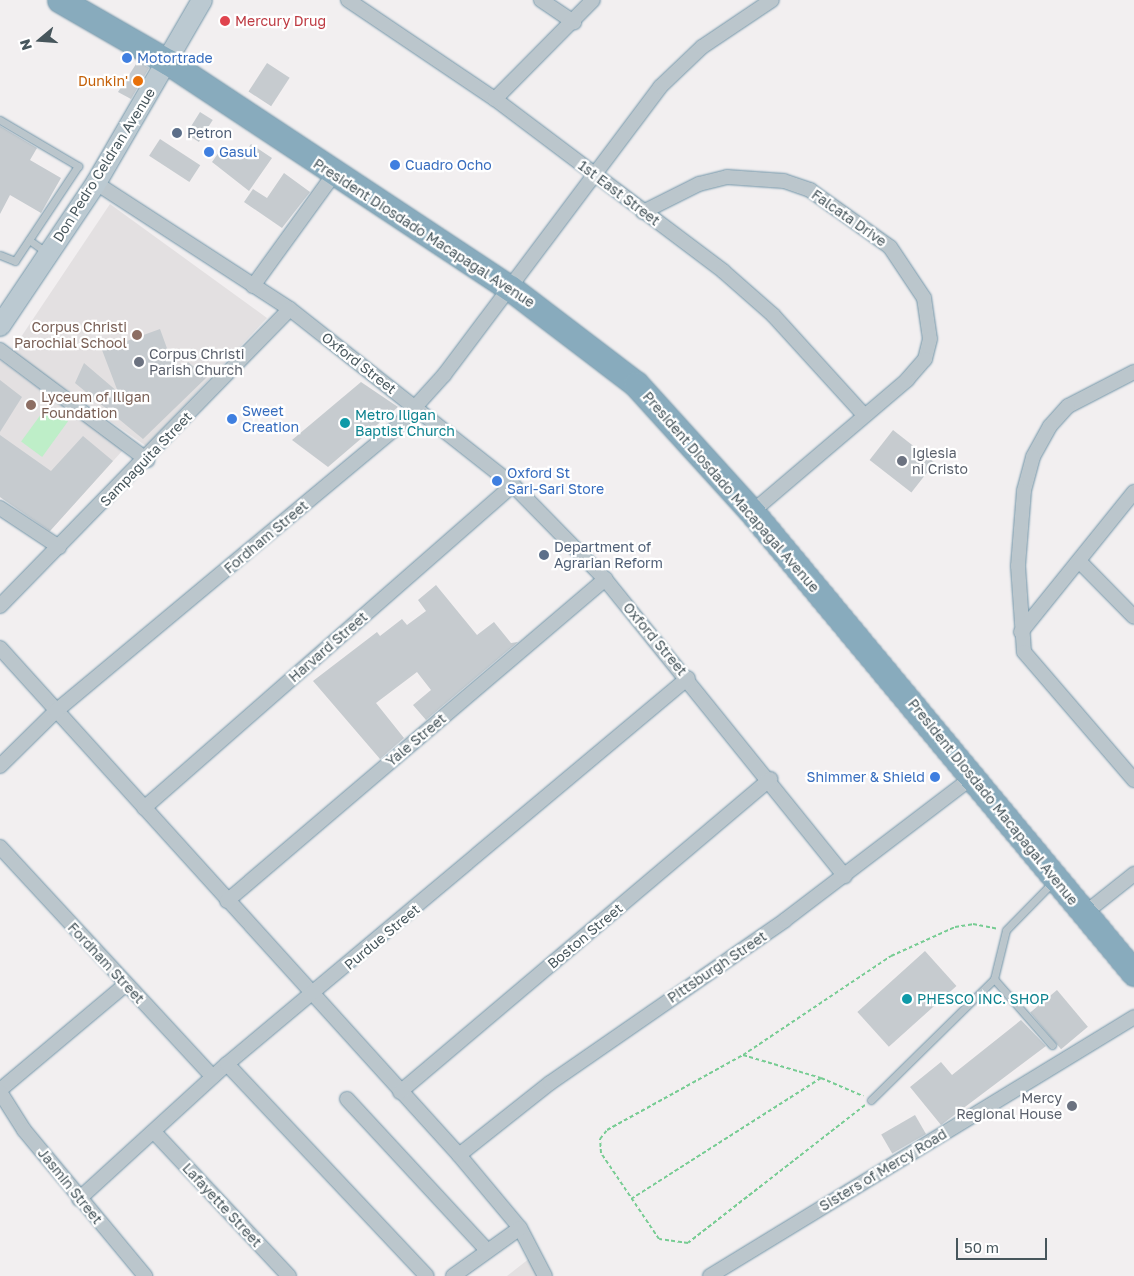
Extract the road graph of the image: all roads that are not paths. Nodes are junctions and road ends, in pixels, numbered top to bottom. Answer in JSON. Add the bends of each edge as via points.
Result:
{"nodes":[{"id":1,"x":60,"y":0,"type":"edge"},
{"id":2,"x":202,"y":0,"type":"edge"},
{"id":3,"x":348,"y":0,"type":"edge"},
{"id":4,"x":541,"y":0,"type":"edge"},
{"id":5,"x":593,"y":0,"type":"edge"},
{"id":6,"x":772,"y":0,"type":"edge"},
{"id":7,"x":574,"y":22,"type":"junction"},
{"id":8,"x":168,"y":62,"type":"junction"},
{"id":9,"x":495,"y":99,"type":"junction"},
{"id":10,"x":0,"y":120,"type":"edge"},
{"id":11,"x":334,"y":174,"type":"junction"},
{"id":12,"x":593,"y":174,"type":"junction"},
{"id":13,"x":96,"y":183,"type":"junction"},
{"id":14,"x":642,"y":212,"type":"junction"},
{"id":15,"x":29,"y":240,"type":"junction"},
{"id":16,"x":49,"y":253,"type":"junction"},
{"id":17,"x":0,"y":254,"type":"edge"},
{"id":18,"x":253,"y":286,"type":"junction"},
{"id":19,"x":510,"y":288,"type":"junction"},
{"id":20,"x":290,"y":309,"type":"junction"},
{"id":21,"x":0,"y":326,"type":"edge"},
{"id":22,"x":0,"y":350,"type":"edge"},
{"id":23,"x":1134,"y":372,"type":"edge"},
{"id":24,"x":416,"y":408,"type":"junction"},
{"id":25,"x":864,"y":415,"type":"junction"},
{"id":26,"x":147,"y":460,"type":"junction"},
{"id":27,"x":513,"y":485,"type":"junction"},
{"id":28,"x":1134,"y":492,"type":"edge"},
{"id":29,"x":0,"y":508,"type":"edge"},
{"id":30,"x":752,"y":512,"type":"junction"},
{"id":31,"x":59,"y":547,"type":"junction"},
{"id":32,"x":1079,"y":561,"type":"junction"},
{"id":33,"x":604,"y":579,"type":"junction"},
{"id":34,"x":0,"y":606,"type":"edge"},
{"id":35,"x":1134,"y":617,"type":"edge"},
{"id":36,"x":1021,"y":632,"type":"junction"},
{"id":37,"x":0,"y":648,"type":"edge"},
{"id":38,"x":688,"y":678,"type":"junction"},
{"id":39,"x":56,"y":711,"type":"junction"},
{"id":40,"x":0,"y":766,"type":"edge"},
{"id":41,"x":973,"y":777,"type":"junction"},
{"id":42,"x":771,"y":779,"type":"junction"},
{"id":43,"x":1134,"y":780,"type":"edge"},
{"id":44,"x":144,"y":808,"type":"junction"},
{"id":45,"x":0,"y":847,"type":"edge"},
{"id":46,"x":1134,"y":874,"type":"edge"},
{"id":47,"x":845,"y":876,"type":"junction"},
{"id":48,"x":1056,"y":880,"type":"junction"},
{"id":49,"x":227,"y":900,"type":"junction"},
{"id":50,"x":1085,"y":913,"type":"junction"},
{"id":51,"x":1134,"y":973,"type":"edge"},
{"id":52,"x":994,"y":979,"type":"junction"},
{"id":53,"x":125,"y":985,"type":"junction"},
{"id":54,"x":315,"y":993,"type":"junction"},
{"id":55,"x":1134,"y":1018,"type":"edge"},
{"id":56,"x":1052,"y":1045,"type":"dead end"},
{"id":57,"x":227,"y":1064,"type":"junction"},
{"id":58,"x":213,"y":1077,"type":"junction"},
{"id":59,"x":0,"y":1091,"type":"edge"},
{"id":60,"x":400,"y":1092,"type":"junction"},
{"id":61,"x":347,"y":1099,"type":"dead end"},
{"id":62,"x":871,"y":1100,"type":"road end"},
{"id":63,"x":155,"y":1133,"type":"junction"},
{"id":64,"x":459,"y":1155,"type":"junction"},
{"id":65,"x":79,"y":1199,"type":"junction"},
{"id":66,"x":520,"y":1228,"type":"junction"},
{"id":67,"x":486,"y":1249,"type":"junction"},
{"id":68,"x":144,"y":1276,"type":"edge"},
{"id":69,"x":289,"y":1276,"type":"edge"},
{"id":70,"x":426,"y":1276,"type":"edge"},
{"id":71,"x":453,"y":1276,"type":"edge"},
{"id":72,"x":545,"y":1276,"type":"edge"},
{"id":73,"x":710,"y":1276,"type":"edge"}],
"edges":[{"from":1,"to":8,"type":"highway","name":"President Diosdado Macapagal Avenue"},
{"from":2,"to":8,"type":"main road","name":"Don Pedro Celdran Avenue"},
{"from":3,"to":9,"type":"street","name":"1st East Street"},
{"from":4,"to":7,"type":"street"},
{"from":5,"to":7,"type":"street"},
{"from":6,"to":12,"type":"street","name":"Fordham Street","via":[[678,67]]},
{"from":7,"to":9,"type":"street"},
{"from":8,"to":11,"type":"highway","name":"President Diosdado Macapagal Avenue"},
{"from":8,"to":13,"type":"main road","name":"Don Pedro Celdran Avenue"},
{"from":9,"to":12,"type":"street","name":"1st East Street"},
{"from":10,"to":15,"type":"lane","via":[[78,166]]},
{"from":11,"to":18,"type":"street"},
{"from":11,"to":19,"type":"highway","name":"President Diosdado Macapagal Avenue"},
{"from":12,"to":14,"type":"street","name":"1st East Street"},
{"from":12,"to":19,"type":"street","name":"Fordham Street"},
{"from":13,"to":16,"type":"main road","name":"Don Pedro Celdran Avenue"},
{"from":13,"to":18,"type":"street","name":"Oxford Street"},
{"from":14,"to":25,"type":"street","name":"1st East Street","via":[[746,290]]},
{"from":14,"to":25,"type":"street","name":"Falcata Drive","via":[[699,184],[754,176],[810,190],[890,247],[924,298],[930,339],[924,358],[908,380]]},
{"from":15,"to":16,"type":"lane"},
{"from":15,"to":17,"type":"lane","via":[[15,261]]},
{"from":16,"to":21,"type":"main road","name":"Don Pedro Celdran Avenue"},
{"from":18,"to":20,"type":"street","name":"Oxford Street"},
{"from":19,"to":24,"type":"street","name":"Fordham Street"},
{"from":19,"to":30,"type":"highway","name":"President Diosdado Macapagal Avenue","via":[[636,384]]},
{"from":20,"to":24,"type":"street","name":"Oxford Street"},
{"from":20,"to":26,"type":"street","name":"Sampaguita Street"},
{"from":22,"to":26,"type":"street"},
{"from":23,"to":36,"type":"street","via":[[1068,406],[1033,457],[1019,524]]},
{"from":24,"to":27,"type":"street","name":"Oxford Street"},
{"from":24,"to":39,"type":"street","name":"Fordham Street","via":[[360,460]]},
{"from":25,"to":30,"type":"street","name":"Falcata Drive"},
{"from":26,"to":31,"type":"street","name":"Sampaguita Street"},
{"from":27,"to":33,"type":"street","name":"Oxford Street"},
{"from":27,"to":44,"type":"street","name":"Harvard Street"},
{"from":28,"to":32,"type":"street"},
{"from":29,"to":31,"type":"street"},
{"from":30,"to":41,"type":"highway","name":"President Diosdado Macapagal Avenue"},
{"from":31,"to":34,"type":"street","name":"Sampaguita Street"},
{"from":32,"to":35,"type":"street"},
{"from":32,"to":36,"type":"street"},
{"from":33,"to":38,"type":"street","name":"Oxford Street"},
{"from":33,"to":49,"type":"street","name":"Yale Street"},
{"from":36,"to":43,"type":"street","via":[[1024,652],[1036,671]]},
{"from":37,"to":39,"type":"street"},
{"from":38,"to":42,"type":"street","name":"Oxford Street"},
{"from":38,"to":54,"type":"street","name":"Purdue Street"},
{"from":39,"to":40,"type":"street","name":"Fordham Street"},
{"from":39,"to":44,"type":"street"},
{"from":41,"to":47,"type":"street","name":"Pittsburgh Street"},
{"from":41,"to":48,"type":"highway","name":"President Diosdado Macapagal Avenue"},
{"from":42,"to":47,"type":"street","name":"Oxford Street"},
{"from":42,"to":60,"type":"street","name":"Boston Street"},
{"from":44,"to":49,"type":"street"},
{"from":45,"to":53,"type":"street","name":"Fordham Street"},
{"from":46,"to":50,"type":"street"},
{"from":47,"to":64,"type":"street","name":"Pittsburgh Street","via":[[550,1082]]},
{"from":48,"to":50,"type":"highway","name":"President Diosdado Macapagal Avenue"},
{"from":48,"to":52,"type":"lane","via":[[1006,930]]},
{"from":49,"to":54,"type":"street"},
{"from":50,"to":51,"type":"highway","name":"President Diosdado Macapagal Avenue"},
{"from":52,"to":56,"type":"lane"},
{"from":52,"to":62,"type":"lane"},
{"from":53,"to":58,"type":"street","name":"Fordham Street"},
{"from":53,"to":59,"type":"street"},
{"from":54,"to":57,"type":"street","name":"Purdue Street"},
{"from":54,"to":60,"type":"street"},
{"from":55,"to":73,"type":"street","name":"Sisters of Mercy Road"},
{"from":57,"to":58,"type":"street","name":"Purdue Street"},
{"from":57,"to":70,"type":"street"},
{"from":58,"to":63,"type":"street","name":"Purdue Street"},
{"from":59,"to":65,"type":"street","name":"Jasmin Street"},
{"from":60,"to":64,"type":"street"},
{"from":61,"to":67,"type":"street"},
{"from":63,"to":65,"type":"street","name":"Purdue Street"},
{"from":63,"to":69,"type":"street","name":"Lafayette Street"},
{"from":64,"to":66,"type":"street"},
{"from":65,"to":68,"type":"street","name":"Jasmin Street"},
{"from":66,"to":67,"type":"street"},
{"from":66,"to":72,"type":"street"},
{"from":67,"to":71,"type":"street"}]}
